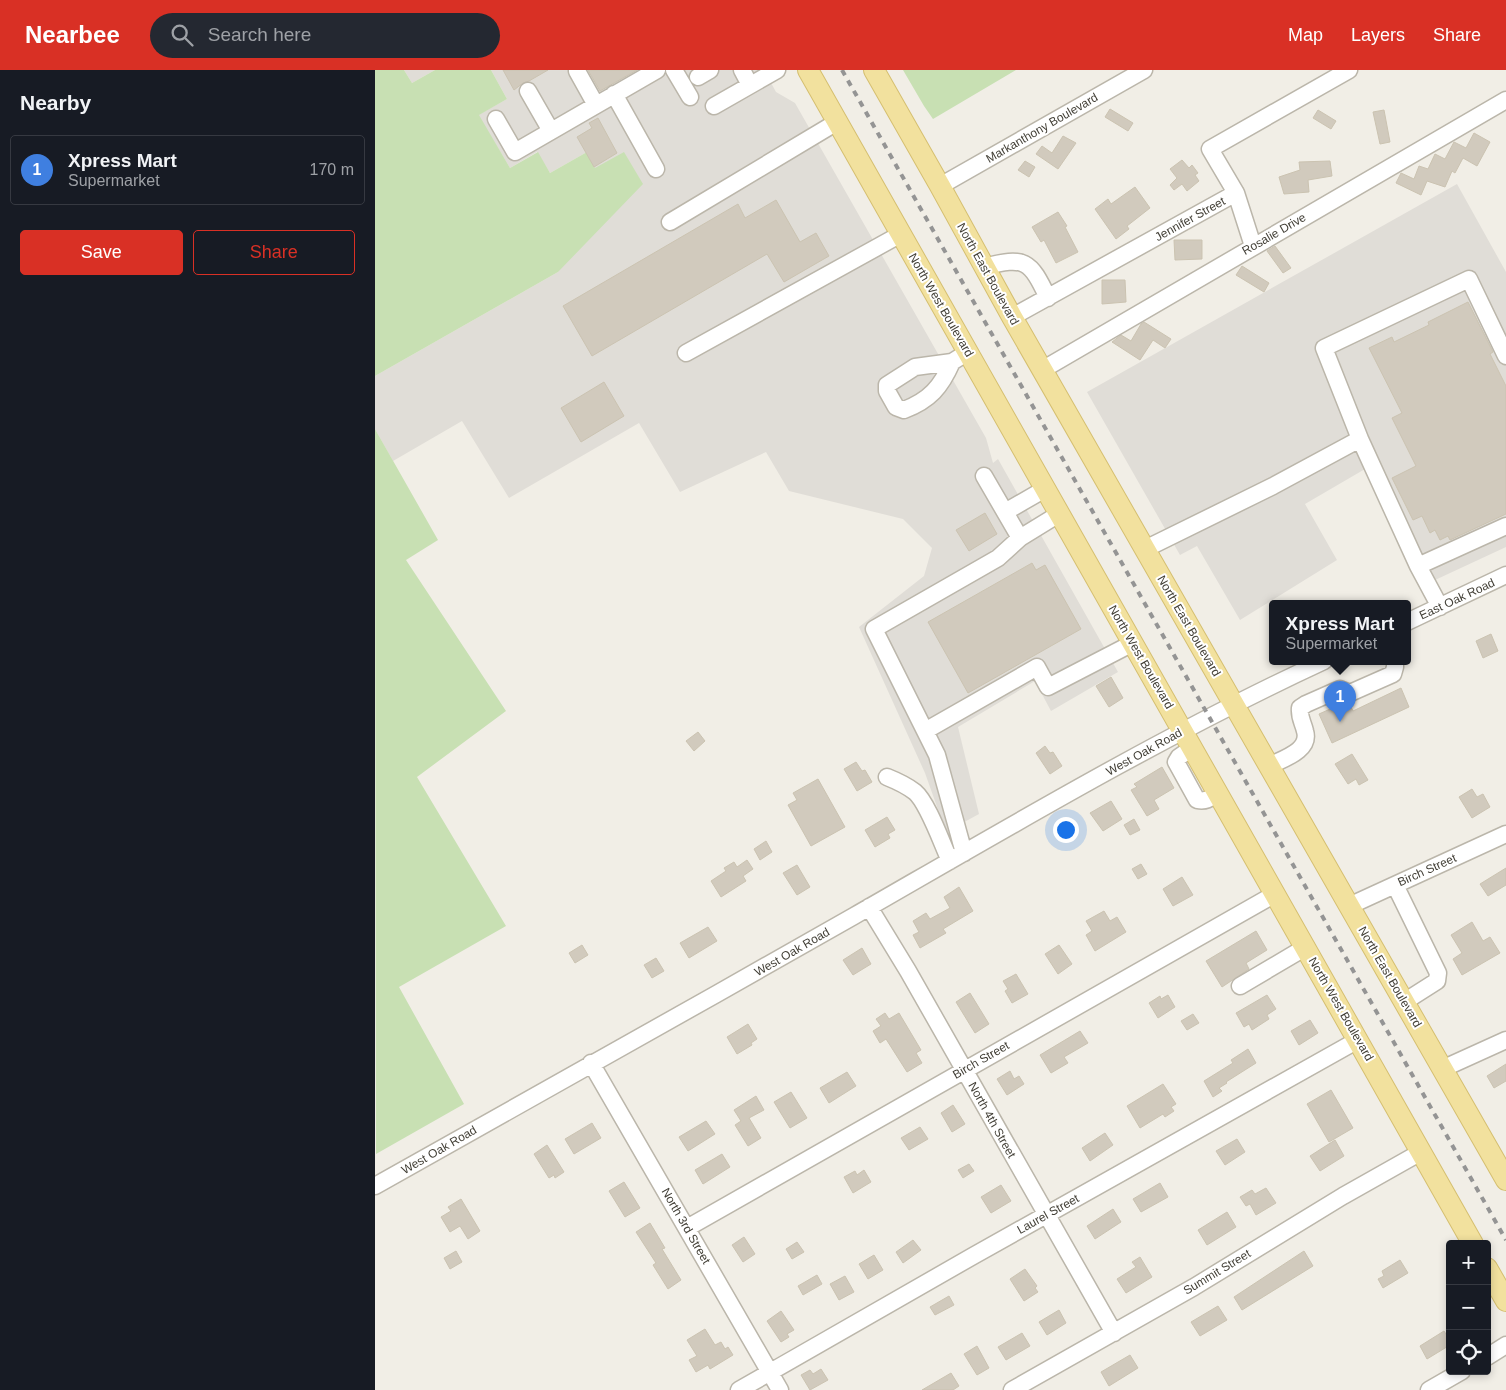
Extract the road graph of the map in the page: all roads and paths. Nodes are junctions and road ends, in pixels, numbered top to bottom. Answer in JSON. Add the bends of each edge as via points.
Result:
{"nodes":[{"id":1,"x":657,"y":70,"type":"edge"},
{"id":2,"x":674,"y":70,"type":"edge"},
{"id":3,"x":742,"y":70,"type":"edge"},
{"id":4,"x":777,"y":70,"type":"edge"},
{"id":5,"x":808,"y":70,"type":"edge"},
{"id":6,"x":874,"y":70,"type":"edge"},
{"id":7,"x":1144,"y":70,"type":"edge"},
{"id":8,"x":1349,"y":70,"type":"edge"},
{"id":9,"x":577,"y":71,"type":"edge"},
{"id":10,"x":750,"y":85,"type":"junction"},
{"id":11,"x":528,"y":91,"type":"dead end"},
{"id":12,"x":614,"y":94,"type":"junction"},
{"id":13,"x":690,"y":97,"type":"dead end"},
{"id":14,"x":1506,"y":100,"type":"edge"},
{"id":15,"x":596,"y":105,"type":"junction"},
{"id":16,"x":714,"y":106,"type":"dead end"},
{"id":17,"x":496,"y":119,"type":"dead end"},
{"id":18,"x":837,"y":122,"type":"junction"},
{"id":19,"x":551,"y":131,"type":"junction"},
{"id":20,"x":656,"y":169,"type":"dead end"},
{"id":21,"x":940,"y":186,"type":"junction"},
{"id":22,"x":1236,"y":193,"type":"junction"},
{"id":23,"x":669,"y":222,"type":"dead end"},
{"id":24,"x":901,"y":234,"type":"junction"},
{"id":25,"x":1253,"y":246,"type":"junction"},
{"id":26,"x":984,"y":267,"type":"junction"},
{"id":27,"x":1047,"y":298,"type":"junction"},
{"id":28,"x":1012,"y":317,"type":"junction"},
{"id":29,"x":685,"y":353,"type":"dead end"},
{"id":30,"x":1506,"y":356,"type":"edge"},
{"id":31,"x":1042,"y":370,"type":"junction"},
{"id":32,"x":1360,"y":439,"type":"junction"},
{"id":33,"x":984,"y":476,"type":"dead end"},
{"id":34,"x":1045,"y":489,"type":"junction"},
{"id":35,"x":1005,"y":512,"type":"junction"},
{"id":36,"x":1059,"y":514,"type":"junction"},
{"id":37,"x":1506,"y":526,"type":"edge"},
{"id":38,"x":1020,"y":538,"type":"junction"},
{"id":39,"x":1145,"y":549,"type":"junction"},
{"id":40,"x":1418,"y":566,"type":"junction"},
{"id":41,"x":1506,"y":575,"type":"edge"},
{"id":42,"x":1440,"y":607,"type":"junction"},
{"id":43,"x":1411,"y":620,"type":"edge"},
{"id":44,"x":1133,"y":643,"type":"junction"},
{"id":45,"x":1316,"y":665,"type":"edge"},
{"id":46,"x":1395,"y":665,"type":"edge"},
{"id":47,"x":1233,"y":704,"type":"junction"},
{"id":48,"x":1183,"y":730,"type":"junction"},
{"id":49,"x":925,"y":731,"type":"junction"},
{"id":50,"x":1269,"y":766,"type":"junction"},
{"id":51,"x":887,"y":777,"type":"dead end"},
{"id":52,"x":1506,"y":834,"type":"edge"},
{"id":53,"x":964,"y":853,"type":"junction"},
{"id":54,"x":950,"y":861,"type":"junction"},
{"id":55,"x":1395,"y":885,"type":"junction"},
{"id":56,"x":1275,"y":894,"type":"junction"},
{"id":57,"x":1349,"y":906,"type":"junction"},
{"id":58,"x":869,"y":907,"type":"junction"},
{"id":59,"x":1306,"y":947,"type":"junction"},
{"id":60,"x":1240,"y":986,"type":"dead end"},
{"id":61,"x":1404,"y":1002,"type":"junction"},
{"id":62,"x":1358,"y":1040,"type":"junction"},
{"id":63,"x":1506,"y":1040,"type":"edge"},
{"id":64,"x":591,"y":1064,"type":"junction"},
{"id":65,"x":1442,"y":1069,"type":"junction"},
{"id":66,"x":964,"y":1070,"type":"junction"},
{"id":67,"x":1421,"y":1152,"type":"junction"},
{"id":68,"x":1506,"y":1180,"type":"edge"},
{"id":69,"x":375,"y":1186,"type":"edge"},
{"id":70,"x":1046,"y":1215,"type":"junction"},
{"id":71,"x":687,"y":1228,"type":"junction"},
{"id":72,"x":1471,"y":1240,"type":"edge"},
{"id":73,"x":1491,"y":1275,"type":"edge"},
{"id":74,"x":1506,"y":1301,"type":"edge"},
{"id":75,"x":1114,"y":1332,"type":"junction"},
{"id":76,"x":1506,"y":1346,"type":"edge"},
{"id":77,"x":1491,"y":1355,"type":"edge"},
{"id":78,"x":770,"y":1373,"type":"junction"},
{"id":79,"x":1456,"y":1375,"type":"edge"},
{"id":80,"x":739,"y":1390,"type":"edge"},
{"id":81,"x":780,"y":1390,"type":"edge"},
{"id":82,"x":1012,"y":1390,"type":"edge"},
{"id":83,"x":1429,"y":1390,"type":"edge"}],
"edges":[{"from":1,"to":12,"type":"street"},
{"from":2,"to":13,"type":"street"},
{"from":3,"to":10,"type":"street"},
{"from":4,"to":10,"type":"street"},
{"from":5,"to":18,"type":"main road","name":"North West Boulevard"},
{"from":6,"to":21,"type":"main road","name":"North East Boulevard"},
{"from":7,"to":21,"type":"street","name":"Markanthony Boulevard"},
{"from":8,"to":22,"type":"street","name":"Jennifer Street","via":[[1210,149]]},
{"from":9,"to":15,"type":"street"},
{"from":10,"to":16,"type":"street"},
{"from":11,"to":19,"type":"street"},
{"from":12,"to":15,"type":"street"},
{"from":12,"to":20,"type":"street"},
{"from":14,"to":25,"type":"street","name":"Rosalie Drive"},
{"from":15,"to":19,"type":"street"},
{"from":17,"to":19,"type":"street","via":[[515,152]]},
{"from":18,"to":23,"type":"street"},
{"from":18,"to":24,"type":"main road","name":"North West Boulevard"},
{"from":21,"to":26,"type":"main road","name":"North East Boulevard"},
{"from":22,"to":25,"type":"street"},
{"from":22,"to":27,"type":"street","name":"Jennifer Street"},
{"from":24,"to":29,"type":"street"},
{"from":24,"to":34,"type":"main road","name":"North West Boulevard","via":[[960,357]]},
{"from":25,"to":31,"type":"street","name":"Rosalie Drive"},
{"from":26,"to":27,"type":"street","via":[[1002,262],[1023,262],[1032,270]]},
{"from":26,"to":28,"type":"main road","name":"North East Boulevard"},
{"from":27,"to":28,"type":"street","name":"Jennifer Street"},
{"from":28,"to":31,"type":"main road","name":"North East Boulevard"},
{"from":30,"to":32,"type":"street","via":[[1469,280],[1324,348]]},
{"from":31,"to":39,"type":"main road","name":"North East Boulevard"},
{"from":32,"to":39,"type":"street"},
{"from":32,"to":40,"type":"street"},
{"from":33,"to":35,"type":"street"},
{"from":34,"to":35,"type":"street"},
{"from":34,"to":36,"type":"main road","name":"North West Boulevard"},
{"from":35,"to":38,"type":"street"},
{"from":36,"to":38,"type":"street"},
{"from":36,"to":44,"type":"main road","name":"North West Boulevard"},
{"from":37,"to":40,"type":"street"},
{"from":38,"to":49,"type":"street","via":[[998,558],[874,629]]},
{"from":39,"to":47,"type":"main road","name":"North East Boulevard"},
{"from":40,"to":42,"type":"street"},
{"from":41,"to":42,"type":"street","name":"East Oak Road"},
{"from":42,"to":43,"type":"street","name":"East Oak Road"},
{"from":44,"to":48,"type":"main road","name":"North West Boulevard"},
{"from":44,"to":49,"type":"street","via":[[1049,687],[1037,667]]},
{"from":45,"to":47,"type":"street"},
{"from":46,"to":50,"type":"street","via":[[1393,674],[1350,693],[1340,689],[1300,708],[1305,743]]},
{"from":47,"to":48,"type":"street","name":"West Oak Road"},
{"from":47,"to":50,"type":"main road","name":"North East Boulevard"},
{"from":48,"to":53,"type":"street","name":"West Oak Road"},
{"from":48,"to":56,"type":"main road","name":"North West Boulevard"},
{"from":49,"to":53,"type":"street","via":[[937,755]]},
{"from":50,"to":57,"type":"main road","name":"North East Boulevard"},
{"from":51,"to":54,"type":"street","via":[[916,793]]},
{"from":52,"to":55,"type":"street","name":"Birch Street"},
{"from":53,"to":54,"type":"street","name":"West Oak Road"},
{"from":54,"to":58,"type":"street","name":"West Oak Road"},
{"from":55,"to":57,"type":"street","name":"Birch Street"},
{"from":55,"to":61,"type":"street","via":[[1439,973],[1437,981]]},
{"from":56,"to":59,"type":"main road","name":"North West Boulevard"},
{"from":56,"to":66,"type":"street","name":"Birch Street"},
{"from":57,"to":61,"type":"main road","name":"North East Boulevard"},
{"from":58,"to":64,"type":"street","name":"West Oak Road"},
{"from":58,"to":66,"type":"street","name":"North 4th Street"},
{"from":59,"to":60,"type":"street"},
{"from":59,"to":62,"type":"main road","name":"North West Boulevard"},
{"from":61,"to":65,"type":"main road","name":"North East Boulevard"},
{"from":62,"to":67,"type":"main road","name":"North West Boulevard"},
{"from":62,"to":70,"type":"street","name":"Laurel Street"},
{"from":63,"to":65,"type":"street"},
{"from":64,"to":69,"type":"street","name":"West Oak Road"},
{"from":64,"to":71,"type":"street","name":"North 3rd Street"},
{"from":65,"to":68,"type":"main road","name":"North East Boulevard"},
{"from":66,"to":70,"type":"street","name":"North 4th Street"},
{"from":66,"to":71,"type":"street","name":"Birch Street"},
{"from":67,"to":72,"type":"main road","name":"North West Boulevard"},
{"from":67,"to":75,"type":"street","name":"Summit Street"},
{"from":70,"to":75,"type":"street","name":"North 4th Street"},
{"from":70,"to":78,"type":"street","name":"Laurel Street"},
{"from":71,"to":78,"type":"street","name":"North 3rd Street"},
{"from":73,"to":74,"type":"main road"},
{"from":75,"to":82,"type":"street","name":"Summit Street"},
{"from":76,"to":77,"type":"street"},
{"from":78,"to":80,"type":"street","name":"Laurel Street"},
{"from":78,"to":81,"type":"street","name":"North 3rd Street"},
{"from":79,"to":83,"type":"street"}]}
